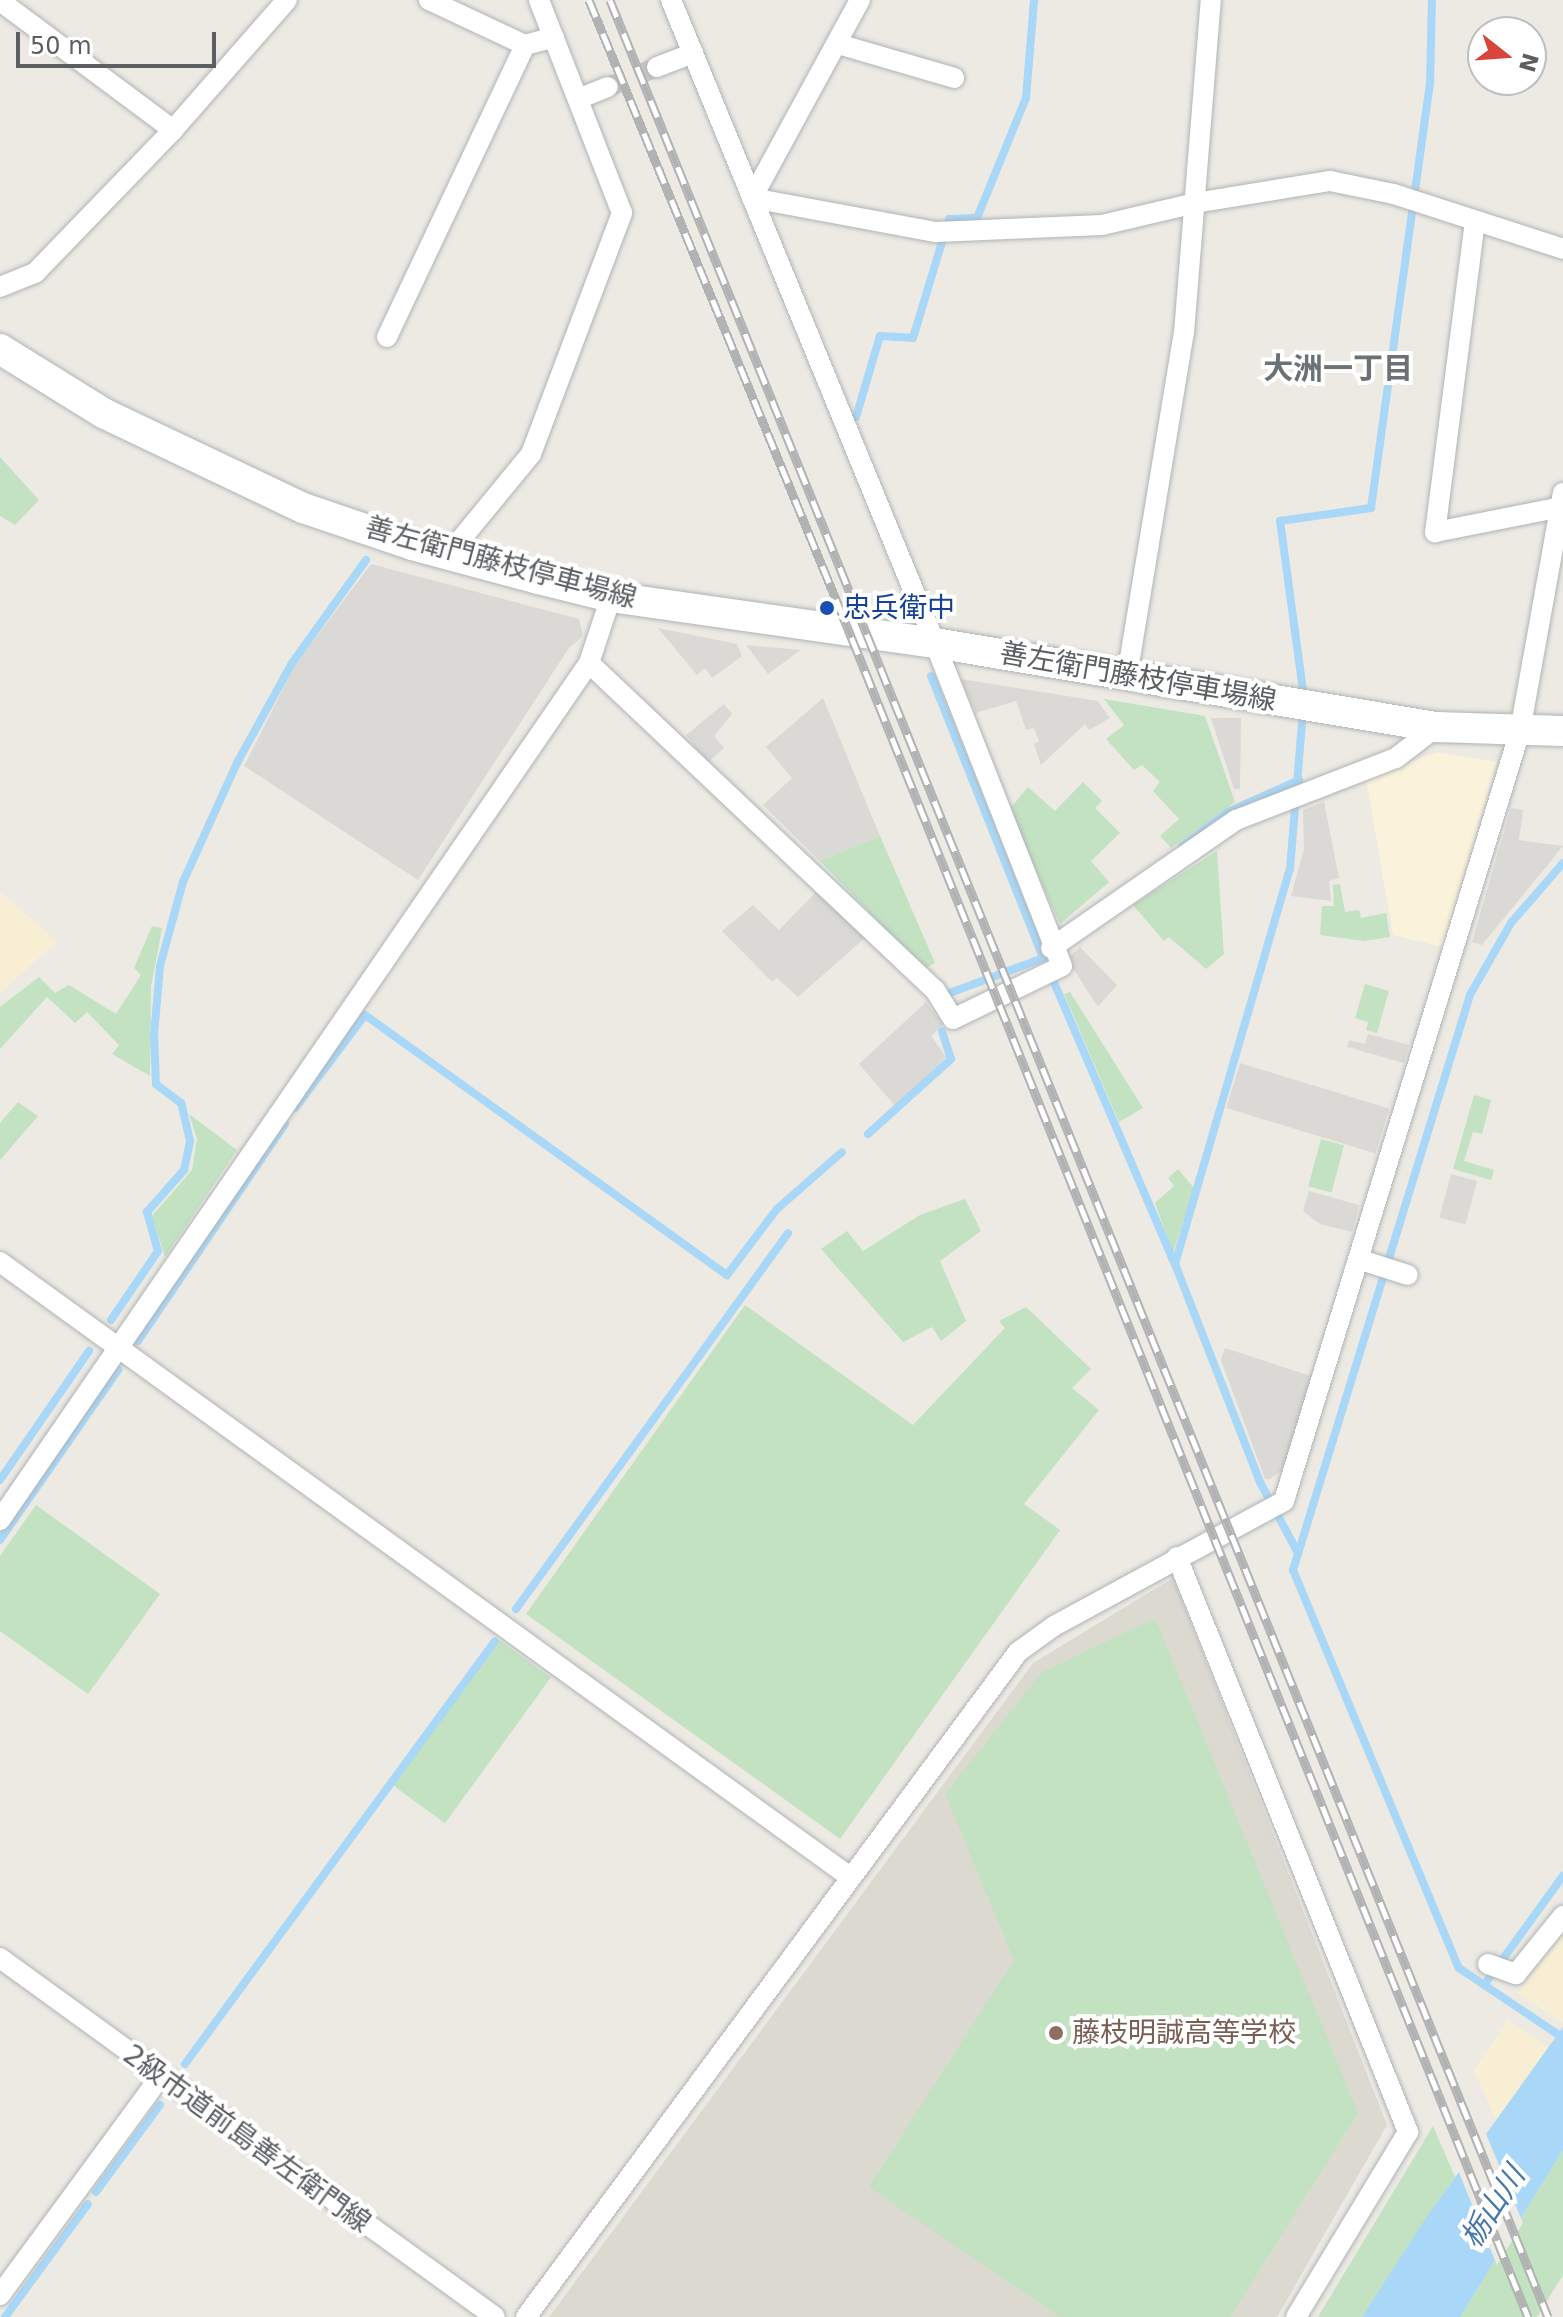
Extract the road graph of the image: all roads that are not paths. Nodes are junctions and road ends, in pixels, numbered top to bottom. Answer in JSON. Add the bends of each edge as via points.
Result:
{"nodes":[{"id":1,"x":287,"y":0,"type":"edge"},
{"id":2,"x":429,"y":0,"type":"edge"},
{"id":3,"x":539,"y":0,"type":"edge"},
{"id":4,"x":671,"y":0,"type":"edge"},
{"id":5,"x":860,"y":0,"type":"edge"},
{"id":6,"x":1211,"y":0,"type":"edge"},
{"id":7,"x":0,"y":1,"type":"edge"},
{"id":8,"x":554,"y":37,"type":"junction"},
{"id":9,"x":838,"y":44,"type":"junction"},
{"id":10,"x":525,"y":45,"type":"junction"},
{"id":11,"x":693,"y":53,"type":"junction"},
{"id":12,"x":657,"y":67,"type":"tunnel mouth"},
{"id":13,"x":954,"y":78,"type":"dead end"},
{"id":14,"x":608,"y":87,"type":"tunnel mouth"},
{"id":15,"x":578,"y":99,"type":"junction"},
{"id":16,"x":173,"y":130,"type":"junction"},
{"id":17,"x":752,"y":198,"type":"junction"},
{"id":18,"x":1195,"y":203,"type":"junction"},
{"id":19,"x":1475,"y":221,"type":"junction"},
{"id":20,"x":1563,"y":249,"type":"edge"},
{"id":21,"x":0,"y":287,"type":"edge"},
{"id":22,"x":387,"y":337,"type":"dead end"},
{"id":23,"x":0,"y":349,"type":"edge"},
{"id":24,"x":1562,"y":500,"type":"edge"},
{"id":25,"x":448,"y":555,"type":"junction"},
{"id":26,"x":611,"y":597,"type":"junction"},
{"id":27,"x":935,"y":643,"type":"junction"},
{"id":28,"x":589,"y":663,"type":"junction"},
{"id":29,"x":1127,"y":676,"type":"junction"},
{"id":30,"x":1436,"y":727,"type":"junction"},
{"id":31,"x":1520,"y":731,"type":"junction"},
{"id":32,"x":1563,"y":731,"type":"edge"},
{"id":33,"x":1051,"y":948,"type":"junction"},
{"id":34,"x":1361,"y":1260,"type":"junction"},
{"id":35,"x":0,"y":1262,"type":"edge"},
{"id":36,"x":1398,"y":1272,"type":"dead end"},
{"id":37,"x":119,"y":1348,"type":"junction"},
{"id":38,"x":0,"y":1520,"type":"edge"},
{"id":39,"x":1177,"y":1557,"type":"junction"},
{"id":40,"x":850,"y":1877,"type":"junction"},
{"id":41,"x":1563,"y":1916,"type":"edge"},
{"id":42,"x":0,"y":1958,"type":"edge"},
{"id":43,"x":1488,"y":1964,"type":"dead end"},
{"id":44,"x":160,"y":2077,"type":"junction"},
{"id":45,"x":0,"y":2295,"type":"edge"},
{"id":46,"x":495,"y":2317,"type":"edge"},
{"id":47,"x":526,"y":2317,"type":"edge"},
{"id":48,"x":1296,"y":2317,"type":"edge"}],
"edges":[{"from":1,"to":16,"type":"street"},
{"from":2,"to":10,"type":"street"},
{"from":3,"to":8,"type":"street"},
{"from":4,"to":11,"type":"street"},
{"from":5,"to":9,"type":"street"},
{"from":6,"to":18,"type":"street"},
{"from":7,"to":16,"type":"street"},
{"from":8,"to":10,"type":"street"},
{"from":8,"to":15,"type":"street"},
{"from":9,"to":13,"type":"street"},
{"from":9,"to":17,"type":"street"},
{"from":10,"to":22,"type":"street"},
{"from":11,"to":12,"type":"street"},
{"from":11,"to":17,"type":"street"},
{"from":14,"to":15,"type":"street"},
{"from":15,"to":25,"type":"street","via":[[622,213],[531,454]]},
{"from":16,"to":21,"type":"street","via":[[35,273]]},
{"from":17,"to":18,"type":"street","via":[[936,232],[1102,225]]},
{"from":17,"to":27,"type":"street"},
{"from":18,"to":19,"type":"street","via":[[1330,181],[1394,194]]},
{"from":18,"to":29,"type":"street","via":[[1184,333]]},
{"from":19,"to":20,"type":"street"},
{"from":19,"to":24,"type":"street","via":[[1435,532]]},
{"from":23,"to":25,"type":"main road","name":"善左衛門藤枝停車場線","via":[[105,414],[208,466],[303,508]]},
{"from":24,"to":31,"type":"street"},
{"from":25,"to":26,"type":"main road","name":"善左衛門藤枝停車場線"},
{"from":26,"to":27,"type":"main road","name":"善左衛門藤枝停車場線"},
{"from":26,"to":28,"type":"street"},
{"from":27,"to":29,"type":"main road","name":"善左衛門藤枝停車場線"},
{"from":27,"to":33,"type":"street"},
{"from":28,"to":33,"type":"street","via":[[935,990],[953,1019],[1062,966]]},
{"from":28,"to":37,"type":"street"},
{"from":29,"to":30,"type":"main road","name":"善左衛門藤枝停車場線"},
{"from":30,"to":31,"type":"main road","name":"善左衛門藤枝停車場線"},
{"from":30,"to":33,"type":"street","via":[[1396,758],[1236,820]]},
{"from":31,"to":32,"type":"main road","name":"善左衛門藤枝停車場線"},
{"from":31,"to":34,"type":"street"},
{"from":34,"to":36,"type":"street"},
{"from":34,"to":39,"type":"street","via":[[1276,1505]]},
{"from":35,"to":37,"type":"street"},
{"from":37,"to":38,"type":"street"},
{"from":37,"to":40,"type":"street"},
{"from":39,"to":40,"type":"street","via":[[1018,1652]]},
{"from":39,"to":48,"type":"street","via":[[1408,2132]]},
{"from":40,"to":47,"type":"street"},
{"from":41,"to":43,"type":"street","via":[[1516,1974]]},
{"from":42,"to":44,"type":"street","name":"2級市道前島善左衛門線"},
{"from":44,"to":45,"type":"street"},
{"from":44,"to":46,"type":"street","name":"2級市道前島善左衛門線"}]}
